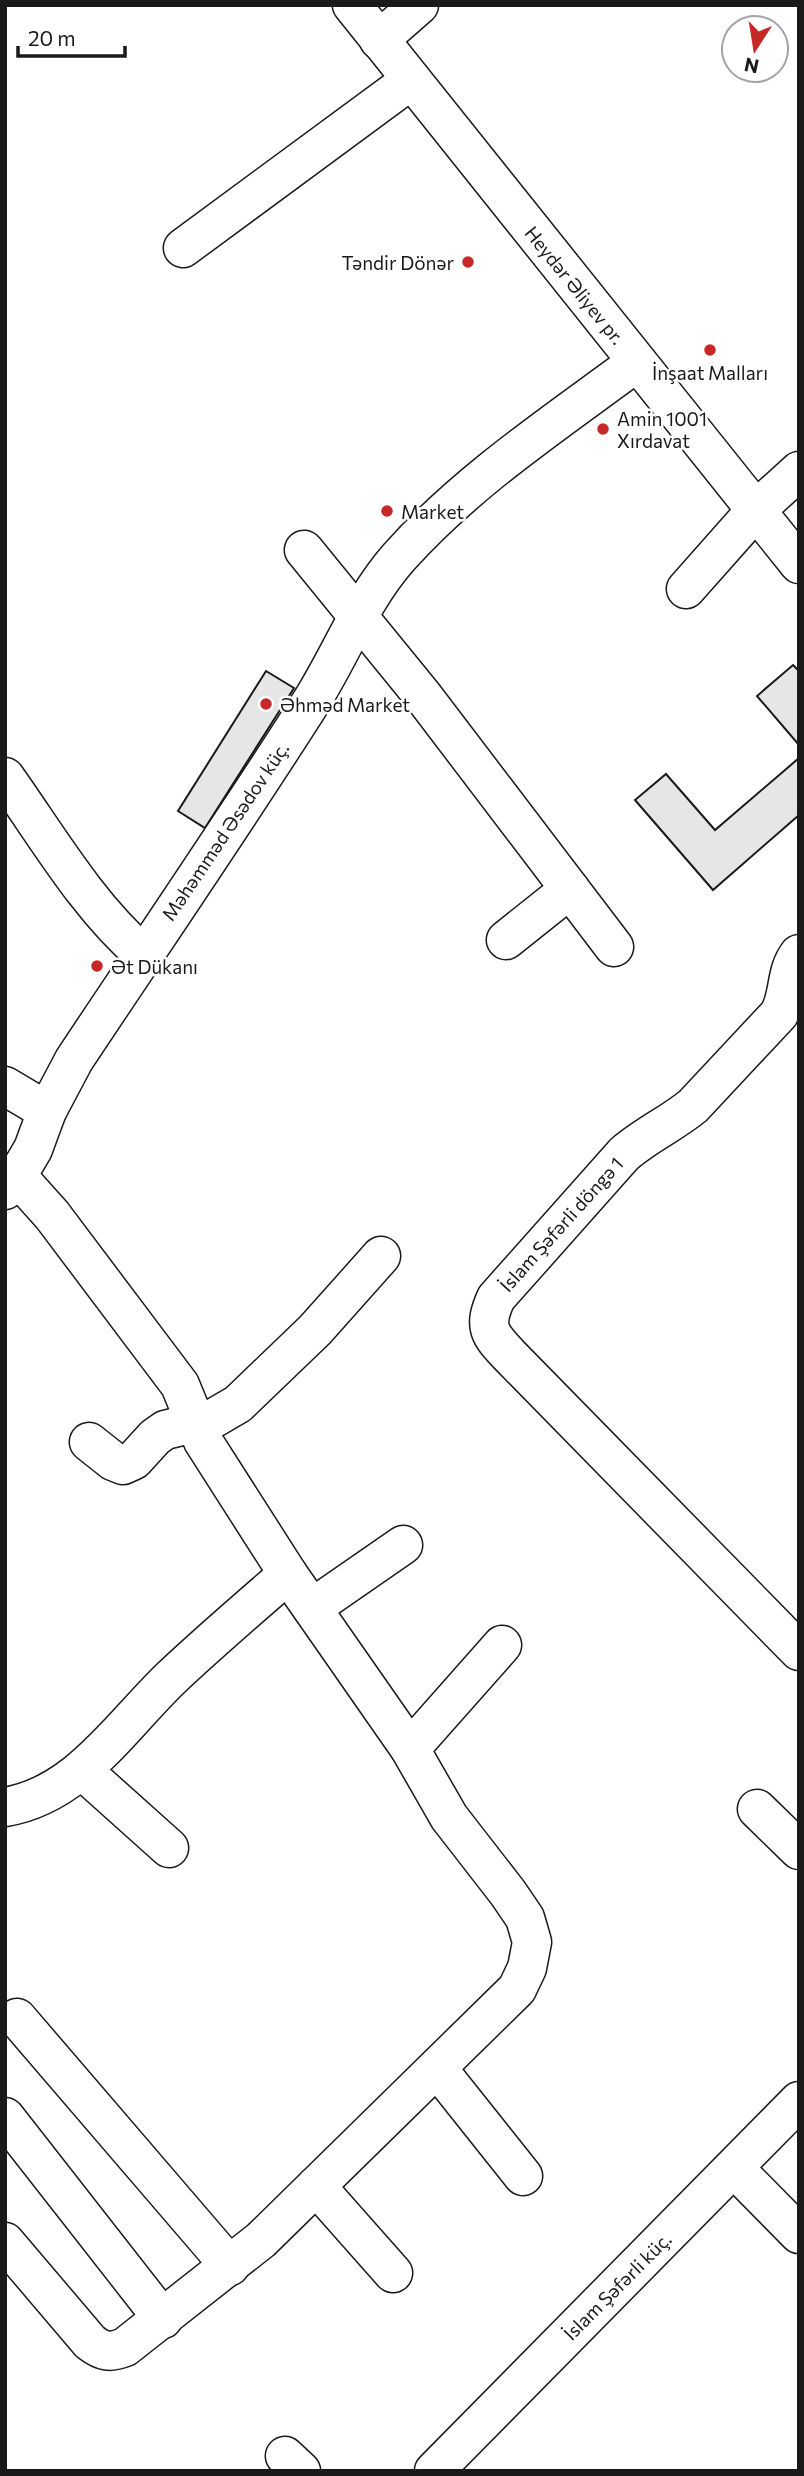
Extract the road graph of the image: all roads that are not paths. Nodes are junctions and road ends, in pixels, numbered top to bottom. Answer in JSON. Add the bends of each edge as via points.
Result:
{"nodes":[{"id":1,"x":352,"y":5,"type":"edge"},
{"id":2,"x":419,"y":5,"type":"edge"},
{"id":3,"x":379,"y":40,"type":"junction"},
{"id":4,"x":411,"y":79,"type":"junction"},
{"id":5,"x":183,"y":247,"type":"dead end"},
{"id":6,"x":637,"y":362,"type":"junction"},
{"id":7,"x":799,"y":471,"type":"edge"},
{"id":8,"x":756,"y":510,"type":"junction"},
{"id":9,"x":304,"y":550,"type":"dead end"},
{"id":10,"x":799,"y":564,"type":"edge"},
{"id":11,"x":686,"y":589,"type":"dead end"},
{"id":12,"x":357,"y":615,"type":"junction"},
{"id":13,"x":5,"y":776,"type":"edge"},
{"id":14,"x":570,"y":889,"type":"junction"},
{"id":15,"x":506,"y":940,"type":"dead end"},
{"id":16,"x":614,"y":947,"type":"dead end"},
{"id":17,"x":144,"y":954,"type":"junction"},
{"id":18,"x":799,"y":954,"type":"edge"},
{"id":19,"x":5,"y":1086,"type":"edge"},
{"id":20,"x":47,"y":1111,"type":"junction"},
{"id":21,"x":11,"y":1183,"type":"edge"},
{"id":22,"x":381,"y":1256,"type":"dead end"},
{"id":23,"x":196,"y":1423,"type":"junction"},
{"id":24,"x":89,"y":1442,"type":"dead end"},
{"id":25,"x":403,"y":1545,"type":"dead end"},
{"id":26,"x":288,"y":1574,"type":"junction"},
{"id":27,"x":312,"y":1608,"type":"junction"},
{"id":28,"x":502,"y":1645,"type":"dead end"},
{"id":29,"x":799,"y":1651,"type":"edge"},
{"id":30,"x":410,"y":1749,"type":"junction"},
{"id":31,"x":82,"y":1770,"type":"junction"},
{"id":32,"x":5,"y":1807,"type":"edge"},
{"id":33,"x":757,"y":1809,"type":"dead end"},
{"id":34,"x":169,"y":1848,"type":"dead end"},
{"id":35,"x":799,"y":1850,"type":"edge"},
{"id":36,"x":17,"y":2018,"type":"dead end"},
{"id":37,"x":437,"y":2068,"type":"junction"},
{"id":38,"x":799,"y":2101,"type":"edge"},
{"id":39,"x":5,"y":2117,"type":"edge"},
{"id":40,"x":734,"y":2168,"type":"junction"},
{"id":41,"x":523,"y":2176,"type":"dead end"},
{"id":42,"x":316,"y":2186,"type":"junction"},
{"id":43,"x":799,"y":2235,"type":"edge"},
{"id":44,"x":5,"y":2242,"type":"edge"},
{"id":45,"x":230,"y":2266,"type":"junction"},
{"id":46,"x":393,"y":2273,"type":"dead end"},
{"id":47,"x":163,"y":2319,"type":"junction"},
{"id":48,"x":434,"y":2471,"type":"edge"}],
"edges":[{"from":1,"to":3,"type":"street","name":"Heydər Əliyev pr."},
{"from":2,"to":3,"type":"street"},
{"from":3,"to":4,"type":"street","name":"Heydər Əliyev pr."},
{"from":4,"to":5,"type":"street"},
{"from":4,"to":6,"type":"street","name":"Heydər Əliyev pr."},
{"from":6,"to":8,"type":"street","name":"Heydər Əliyev pr."},
{"from":6,"to":12,"type":"street","name":"Məhəmməd Əsədov küç.","via":[[468,489],[397,559]]},
{"from":7,"to":8,"type":"street"},
{"from":8,"to":10,"type":"street","name":"Heydər Əliyev pr."},
{"from":8,"to":11,"type":"street"},
{"from":9,"to":12,"type":"street"},
{"from":12,"to":14,"type":"street"},
{"from":12,"to":17,"type":"street","name":"Məhəmməd Əsədov küç.","via":[[312,700]]},
{"from":13,"to":17,"type":"street","via":[[99,910]]},
{"from":14,"to":15,"type":"street"},
{"from":14,"to":16,"type":"street"},
{"from":17,"to":20,"type":"street","name":"Məhəmməd Əsədov küç.","via":[[74,1060]]},
{"from":18,"to":29,"type":"street","name":"İslam Şəfərli döngə 1","via":[[788,975],[779,1014],[693,1106],[624,1154],[496,1298],[488,1326],[510,1356]]},
{"from":19,"to":20,"type":"street"},
{"from":20,"to":21,"type":"street","name":"Məhəmməd Əsədov küç.","via":[[33,1149]]},
{"from":21,"to":23,"type":"street","via":[[52,1215],[172,1374]]},
{"from":22,"to":23,"type":"street","via":[[268,1378],[238,1404]]},
{"from":23,"to":24,"type":"street","via":[[165,1430],[123,1465]]},
{"from":23,"to":26,"type":"street","via":[[216,1463]]},
{"from":25,"to":27,"type":"street"},
{"from":26,"to":27,"type":"street"},
{"from":26,"to":31,"type":"street","via":[[170,1679]]},
{"from":27,"to":30,"type":"street"},
{"from":28,"to":30,"type":"street"},
{"from":30,"to":37,"type":"street","via":[[449,1816],[524,1918],[532,1942],[517,1989]]},
{"from":31,"to":32,"type":"street","via":[[47,1795]]},
{"from":31,"to":34,"type":"street"},
{"from":33,"to":35,"type":"street"},
{"from":36,"to":45,"type":"street"},
{"from":37,"to":41,"type":"street"},
{"from":37,"to":42,"type":"street"},
{"from":38,"to":40,"type":"street","name":"İslam Şəfərli küç."},
{"from":39,"to":47,"type":"street"},
{"from":40,"to":43,"type":"street"},
{"from":40,"to":48,"type":"street","name":"İslam Şəfərli küç."},
{"from":42,"to":45,"type":"street"},
{"from":42,"to":46,"type":"street"},
{"from":44,"to":47,"type":"street","via":[[100,2349],[112,2352],[125,2347]]},
{"from":45,"to":47,"type":"street"}]}
